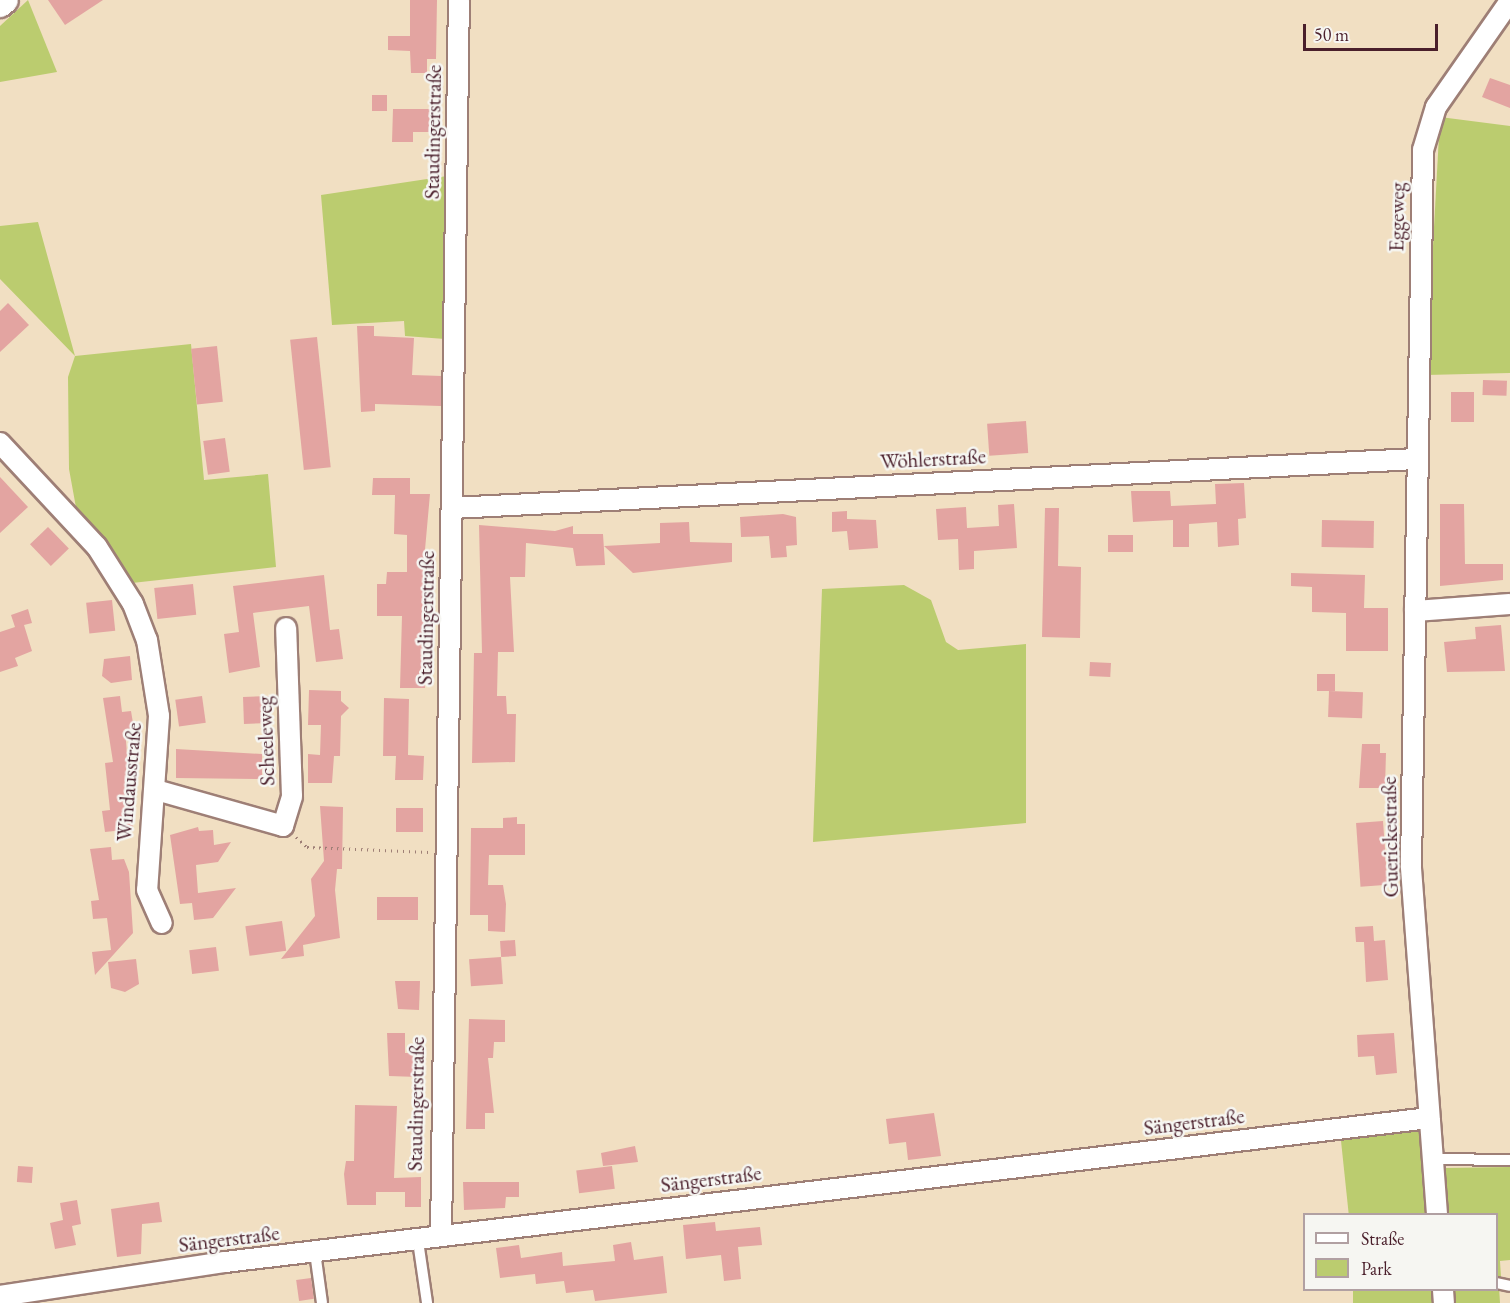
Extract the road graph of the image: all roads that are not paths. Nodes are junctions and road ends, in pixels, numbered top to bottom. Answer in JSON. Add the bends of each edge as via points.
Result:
{"nodes":[{"id":1,"x":5,"y":0,"type":"edge"},
{"id":2,"x":459,"y":0,"type":"edge"},
{"id":3,"x":1510,"y":1,"type":"edge"},
{"id":4,"x":0,"y":4,"type":"edge"},
{"id":5,"x":0,"y":443,"type":"edge"},
{"id":6,"x":1416,"y":459,"type":"junction"},
{"id":7,"x":452,"y":508,"type":"junction"},
{"id":8,"x":1510,"y":604,"type":"edge"},
{"id":9,"x":1415,"y":611,"type":"junction"},
{"id":10,"x":286,"y":628,"type":"dead end"},
{"id":11,"x":156,"y":790,"type":"junction"},
{"id":12,"x":162,"y":923,"type":"dead end"},
{"id":13,"x":1429,"y":1118,"type":"junction"},
{"id":14,"x":1433,"y":1159,"type":"junction"},
{"id":15,"x":1510,"y":1160,"type":"edge"},
{"id":16,"x":1437,"y":1213,"type":"edge"},
{"id":17,"x":441,"y":1236,"type":"junction"},
{"id":18,"x":418,"y":1240,"type":"junction"},
{"id":19,"x":315,"y":1252,"type":"junction"},
{"id":20,"x":5,"y":1298,"type":"edge"},
{"id":21,"x":322,"y":1303,"type":"edge"},
{"id":22,"x":427,"y":1303,"type":"edge"}],
"edges":[{"from":1,"to":4,"type":"street"},
{"from":2,"to":7,"type":"street","name":"Staudingerstraße"},
{"from":3,"to":6,"type":"street","name":"Eggeweg","via":[[1436,107],[1423,150]]},
{"from":5,"to":11,"type":"street","name":"Windausstraße","via":[[97,547],[133,604],[147,640],[159,716]]},
{"from":6,"to":7,"type":"street","name":"Wöhlerstraße"},
{"from":6,"to":9,"type":"street","name":"Guerickestraße"},
{"from":7,"to":17,"type":"street","name":"Staudingerstraße"},
{"from":8,"to":9,"type":"street"},
{"from":9,"to":13,"type":"street","name":"Guerickestraße","via":[[1411,866]]},
{"from":10,"to":11,"type":"street","name":"Scheeleweg","via":[[292,796],[283,826]]},
{"from":11,"to":12,"type":"street","name":"Windausstraße","via":[[147,840],[147,890]]},
{"from":13,"to":14,"type":"street","name":"Guerickestraße"},
{"from":13,"to":17,"type":"street","name":"Sängerstraße"},
{"from":14,"to":15,"type":"lane"},
{"from":14,"to":16,"type":"street","name":"Guerickestraße"},
{"from":17,"to":18,"type":"street","name":"Sängerstraße"},
{"from":18,"to":19,"type":"street","name":"Sängerstraße"},
{"from":18,"to":22,"type":"lane"},
{"from":19,"to":20,"type":"street","name":"Sängerstraße"},
{"from":19,"to":21,"type":"lane"}]}
